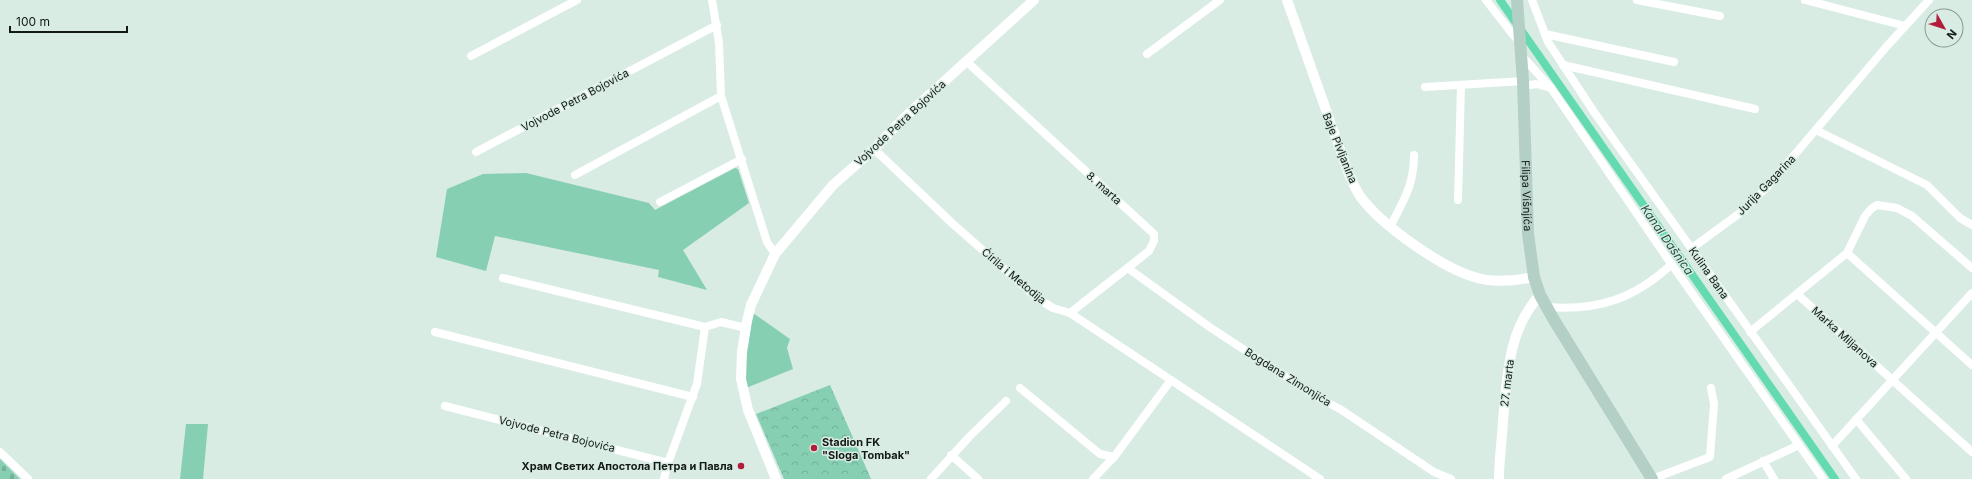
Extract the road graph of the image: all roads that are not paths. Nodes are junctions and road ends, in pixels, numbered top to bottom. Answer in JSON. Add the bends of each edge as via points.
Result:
{"nodes":[{"id":1,"x":577,"y":0,"type":"edge"},
{"id":2,"x":712,"y":0,"type":"edge"},
{"id":3,"x":1034,"y":0,"type":"edge"},
{"id":4,"x":1220,"y":0,"type":"edge"},
{"id":5,"x":1287,"y":0,"type":"edge"},
{"id":6,"x":1486,"y":0,"type":"edge"},
{"id":7,"x":1517,"y":0,"type":"edge"},
{"id":8,"x":1530,"y":0,"type":"edge"},
{"id":9,"x":1637,"y":0,"type":"edge"},
{"id":10,"x":1805,"y":0,"type":"edge"},
{"id":11,"x":1929,"y":0,"type":"edge"},
{"id":12,"x":1720,"y":16,"type":"dead end"},
{"id":13,"x":717,"y":25,"type":"junction"},
{"id":14,"x":1905,"y":26,"type":"junction"},
{"id":15,"x":1545,"y":34,"type":"junction"},
{"id":16,"x":1521,"y":42,"type":"junction"},
{"id":17,"x":1147,"y":54,"type":"dead end"},
{"id":18,"x":471,"y":56,"type":"dead end"},
{"id":19,"x":1522,"y":56,"type":"junction"},
{"id":20,"x":966,"y":61,"type":"junction"},
{"id":21,"x":1674,"y":62,"type":"dead end"},
{"id":22,"x":1563,"y":65,"type":"junction"},
{"id":23,"x":1523,"y":84,"type":"junction"},
{"id":24,"x":1461,"y":86,"type":"junction"},
{"id":25,"x":1425,"y":87,"type":"dead end"},
{"id":26,"x":1551,"y":88,"type":"junction"},
{"id":27,"x":721,"y":96,"type":"junction"},
{"id":28,"x":1754,"y":109,"type":"dead end"},
{"id":29,"x":1816,"y":130,"type":"junction"},
{"id":30,"x":874,"y":149,"type":"junction"},
{"id":31,"x":476,"y":152,"type":"dead end"},
{"id":32,"x":1414,"y":156,"type":"dead end"},
{"id":33,"x":742,"y":159,"type":"junction"},
{"id":34,"x":575,"y":175,"type":"dead end"},
{"id":35,"x":1458,"y":200,"type":"dead end"},
{"id":36,"x":660,"y":202,"type":"dead end"},
{"id":37,"x":1972,"y":225,"type":"edge"},
{"id":38,"x":1390,"y":227,"type":"junction"},
{"id":39,"x":1692,"y":248,"type":"junction"},
{"id":40,"x":1847,"y":253,"type":"junction"},
{"id":41,"x":775,"y":254,"type":"junction"},
{"id":42,"x":1672,"y":264,"type":"junction"},
{"id":43,"x":1972,"y":268,"type":"edge"},
{"id":44,"x":1128,"y":269,"type":"junction"},
{"id":45,"x":1534,"y":276,"type":"junction"},
{"id":46,"x":503,"y":278,"type":"dead end"},
{"id":47,"x":1972,"y":293,"type":"edge"},
{"id":48,"x":1797,"y":294,"type":"junction"},
{"id":49,"x":1540,"y":295,"type":"junction"},
{"id":50,"x":1547,"y":307,"type":"junction"},
{"id":51,"x":1070,"y":313,"type":"junction"},
{"id":52,"x":705,"y":327,"type":"junction"},
{"id":53,"x":746,"y":328,"type":"junction"},
{"id":54,"x":435,"y":332,"type":"dead end"},
{"id":55,"x":1750,"y":332,"type":"junction"},
{"id":56,"x":1936,"y":332,"type":"junction"},
{"id":57,"x":1972,"y":365,"type":"edge"},
{"id":58,"x":1171,"y":380,"type":"junction"},
{"id":59,"x":1893,"y":380,"type":"junction"},
{"id":60,"x":1020,"y":388,"type":"dead end"},
{"id":61,"x":1711,"y":388,"type":"dead end"},
{"id":62,"x":693,"y":397,"type":"junction"},
{"id":63,"x":1006,"y":401,"type":"dead end"},
{"id":64,"x":445,"y":406,"type":"dead end"},
{"id":65,"x":1856,"y":420,"type":"junction"},
{"id":66,"x":1799,"y":445,"type":"junction"},
{"id":67,"x":1832,"y":446,"type":"junction"},
{"id":68,"x":0,"y":452,"type":"edge"},
{"id":69,"x":1972,"y":452,"type":"edge"},
{"id":70,"x":951,"y":455,"type":"junction"},
{"id":71,"x":1114,"y":457,"type":"junction"},
{"id":72,"x":1763,"y":462,"type":"junction"},
{"id":73,"x":668,"y":463,"type":"junction"},
{"id":74,"x":28,"y":479,"type":"edge"},
{"id":75,"x":664,"y":479,"type":"edge"},
{"id":76,"x":776,"y":479,"type":"edge"},
{"id":77,"x":931,"y":479,"type":"edge"},
{"id":78,"x":978,"y":479,"type":"edge"},
{"id":79,"x":1093,"y":479,"type":"edge"},
{"id":80,"x":1320,"y":479,"type":"edge"},
{"id":81,"x":1450,"y":479,"type":"edge"},
{"id":82,"x":1499,"y":479,"type":"edge"},
{"id":83,"x":1652,"y":479,"type":"edge"},
{"id":84,"x":1726,"y":479,"type":"edge"},
{"id":85,"x":1774,"y":479,"type":"edge"},
{"id":86,"x":1824,"y":479,"type":"edge"},
{"id":87,"x":1856,"y":479,"type":"edge"},
{"id":88,"x":1906,"y":479,"type":"edge"}],
"edges":[{"from":1,"to":18,"type":"street"},
{"from":2,"to":13,"type":"street"},
{"from":3,"to":20,"type":"street","name":"Vojvode Petra Bojovića"},
{"from":4,"to":17,"type":"street"},
{"from":5,"to":38,"type":"street","name":"Baje Pivljanina","via":[[1348,172],[1360,196]]},
{"from":6,"to":16,"type":"street"},
{"from":7,"to":16,"type":"main road","name":"Filipa Višnjića"},
{"from":8,"to":15,"type":"street","name":"Kulina Bana"},
{"from":9,"to":12,"type":"street"},
{"from":10,"to":14,"type":"street"},
{"from":11,"to":14,"type":"street","name":"Jurija Gagarina"},
{"from":13,"to":27,"type":"street"},
{"from":13,"to":31,"type":"street","name":"Vojvode Petra Bojovića"},
{"from":14,"to":29,"type":"street","name":"Jurija Gagarina"},
{"from":15,"to":21,"type":"street"},
{"from":15,"to":22,"type":"street","name":"Kulina Bana"},
{"from":16,"to":19,"type":"main road","name":"Filipa Višnjića"},
{"from":19,"to":23,"type":"main road","name":"Filipa Višnjića"},
{"from":19,"to":26,"type":"street"},
{"from":20,"to":30,"type":"street","name":"Vojvode Petra Bojovića"},
{"from":20,"to":44,"type":"street","name":"8. marta","via":[[1154,234],[1149,251]]},
{"from":22,"to":28,"type":"street"},
{"from":22,"to":39,"type":"street","name":"Kulina Bana"},
{"from":23,"to":24,"type":"street"},
{"from":23,"to":26,"type":"street"},
{"from":23,"to":45,"type":"main road","name":"Filipa Višnjića","via":[[1527,219]]},
{"from":24,"to":25,"type":"street"},
{"from":24,"to":35,"type":"street"},
{"from":26,"to":42,"type":"street"},
{"from":27,"to":33,"type":"street"},
{"from":27,"to":34,"type":"street"},
{"from":29,"to":37,"type":"street","via":[[1926,185],[1960,218]]},
{"from":29,"to":39,"type":"street","name":"Jurija Gagarina","via":[[1744,210]]},
{"from":30,"to":41,"type":"street","name":"Vojvode Petra Bojovića","via":[[833,185]]},
{"from":30,"to":51,"type":"street","name":"Ćirila i Metodija","via":[[953,224],[1038,298],[1053,308]]},
{"from":32,"to":38,"type":"street","via":[[1414,172],[1408,194]]},
{"from":33,"to":36,"type":"street"},
{"from":33,"to":41,"type":"street","via":[[767,242]]},
{"from":38,"to":45,"type":"street","name":"Baje Pivljanina","via":[[1439,260],[1472,277],[1514,280]]},
{"from":39,"to":55,"type":"street","name":"Kulina Bana"},
{"from":40,"to":43,"type":"street","via":[[1864,216],[1877,205],[1884,205],[1912,216]]},
{"from":40,"to":48,"type":"street"},
{"from":40,"to":56,"type":"street"},
{"from":41,"to":53,"type":"street","name":"Vojvode Petra Bojovića","via":[[751,305]]},
{"from":42,"to":50,"type":"street","via":[[1646,285],[1624,297],[1586,307]]},
{"from":42,"to":66,"type":"street"},
{"from":44,"to":51,"type":"street","name":"8. marta"},
{"from":44,"to":81,"type":"street","name":"Bogdana Zimonjića","via":[[1301,388],[1340,409],[1434,472]]},
{"from":45,"to":49,"type":"main road","name":"Filipa Višnjića"},
{"from":46,"to":52,"type":"street"},
{"from":47,"to":56,"type":"street"},
{"from":48,"to":55,"type":"street"},
{"from":48,"to":59,"type":"street","name":"Marka Miljanova"},
{"from":49,"to":50,"type":"main road","name":"Filipa Višnjića"},
{"from":49,"to":82,"type":"street","name":"27. marta","via":[[1517,333],[1509,359]]},
{"from":50,"to":83,"type":"main road","name":"Filipa Višnjića"},
{"from":51,"to":58,"type":"street","name":"Ćirila i Metodija"},
{"from":52,"to":53,"type":"street","via":[[720,322]]},
{"from":52,"to":62,"type":"street"},
{"from":53,"to":76,"type":"street","name":"Vojvode Petra Bojovića","via":[[741,379],[744,397]]},
{"from":54,"to":62,"type":"street"},
{"from":55,"to":67,"type":"street","name":"Kulina Bana"},
{"from":56,"to":57,"type":"street"},
{"from":56,"to":59,"type":"street"},
{"from":58,"to":71,"type":"street"},
{"from":58,"to":80,"type":"street","name":"Ćirila i Metodija"},
{"from":59,"to":65,"type":"street"},
{"from":59,"to":69,"type":"street","name":"Marka Miljanova"},
{"from":60,"to":71,"type":"street","via":[[1100,454]]},
{"from":61,"to":83,"type":"street","via":[[1714,404],[1710,457]]},
{"from":62,"to":73,"type":"street"},
{"from":63,"to":70,"type":"street"},
{"from":64,"to":73,"type":"street","name":"Vojvode Petra Bojovića"},
{"from":65,"to":67,"type":"street"},
{"from":65,"to":88,"type":"street"},
{"from":66,"to":72,"type":"street"},
{"from":66,"to":86,"type":"street"},
{"from":67,"to":87,"type":"street","name":"Kulina Bana"},
{"from":68,"to":74,"type":"street"},
{"from":70,"to":77,"type":"street"},
{"from":70,"to":78,"type":"street"},
{"from":71,"to":79,"type":"street"},
{"from":72,"to":84,"type":"street"},
{"from":72,"to":85,"type":"street"},
{"from":73,"to":75,"type":"street"}]}
